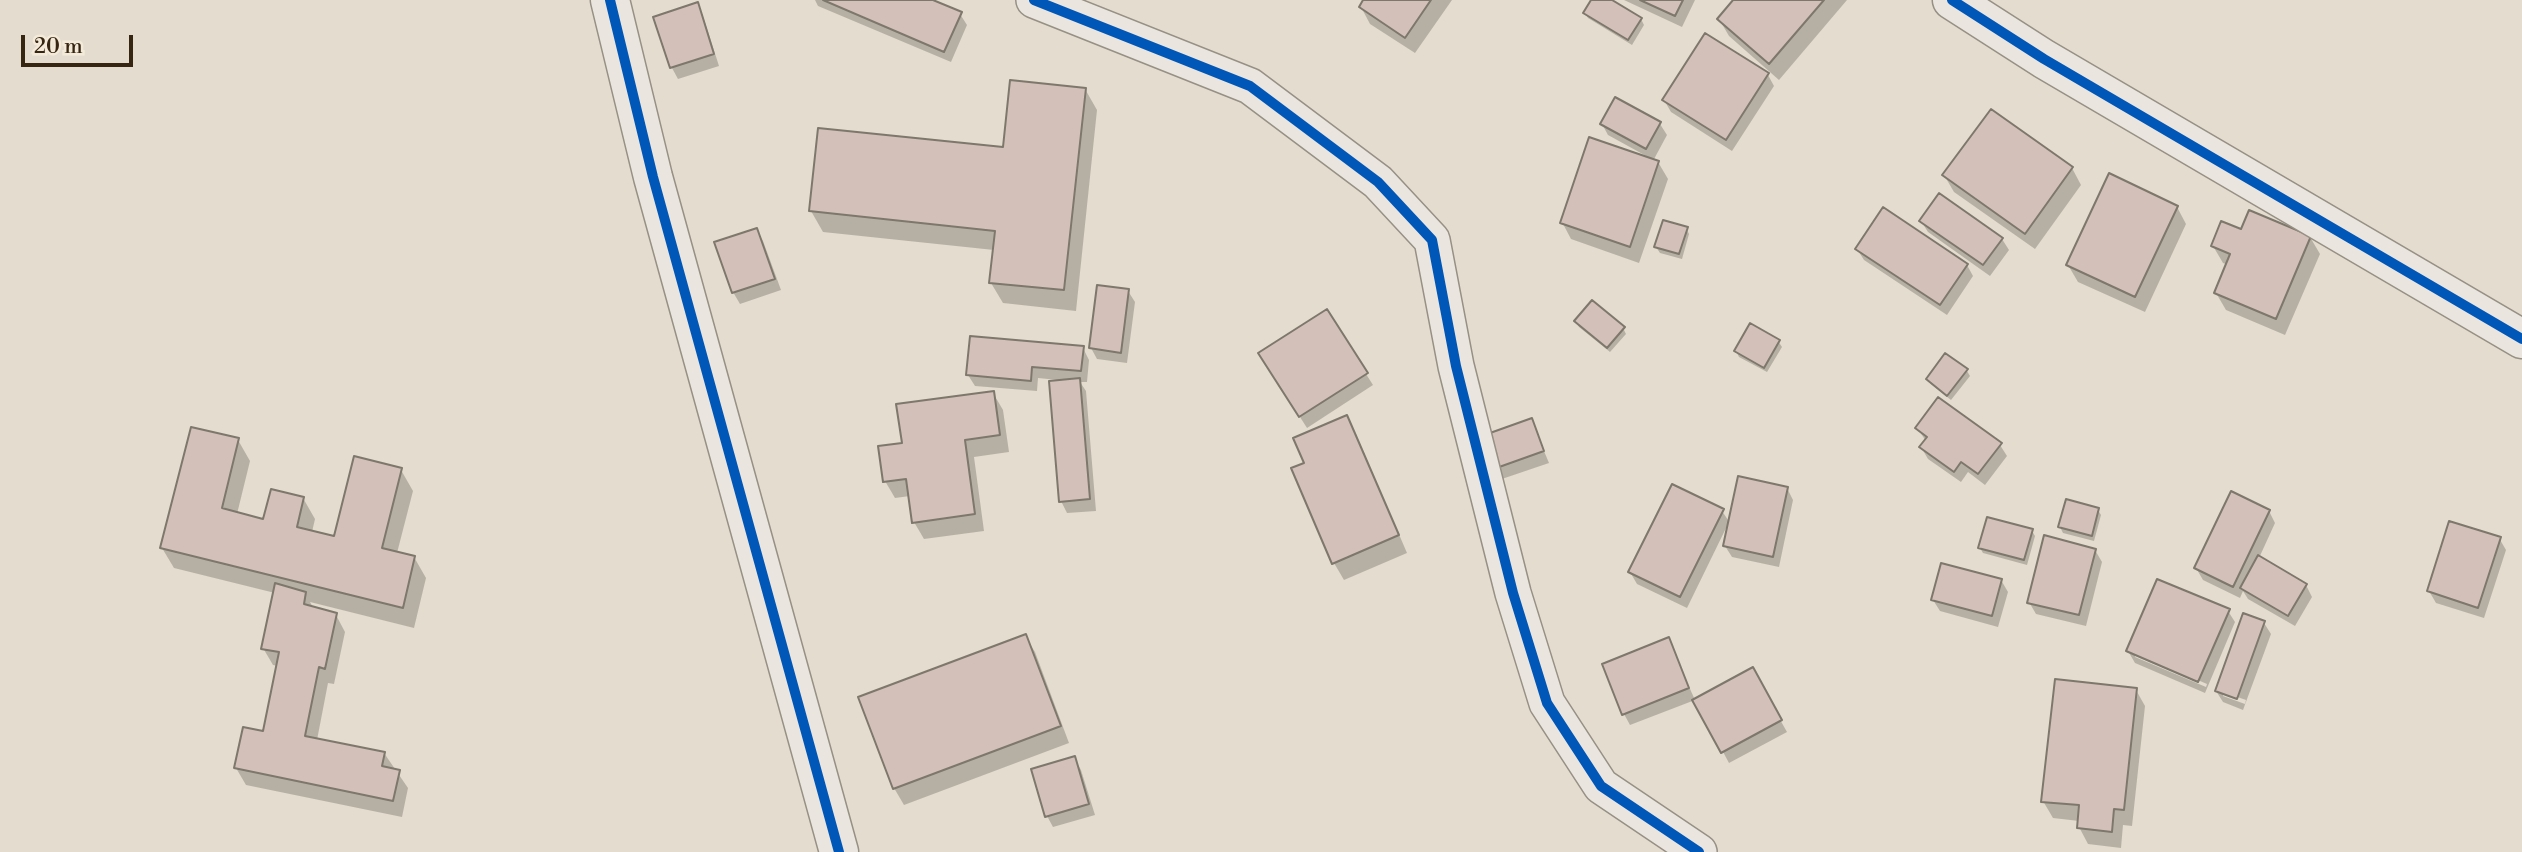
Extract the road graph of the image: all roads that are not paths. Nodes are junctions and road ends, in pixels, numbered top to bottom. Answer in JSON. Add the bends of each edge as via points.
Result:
{"nodes":[{"id":1,"x":610,"y":0,"type":"edge"},
{"id":2,"x":1034,"y":0,"type":"edge"},
{"id":3,"x":1952,"y":0,"type":"edge"},
{"id":4,"x":2522,"y":340,"type":"edge"},
{"id":5,"x":839,"y":852,"type":"edge"},
{"id":6,"x":1699,"y":852,"type":"edge"}],
"edges":[{"from":1,"to":5,"type":"street","via":[[656,190]]},
{"from":2,"to":6,"type":"street","via":[[1250,86],[1378,182],[1432,240],[1456,366],[1513,593],[1547,703],[1601,786]]},
{"from":3,"to":4,"type":"street","via":[[2044,59]]}]}
